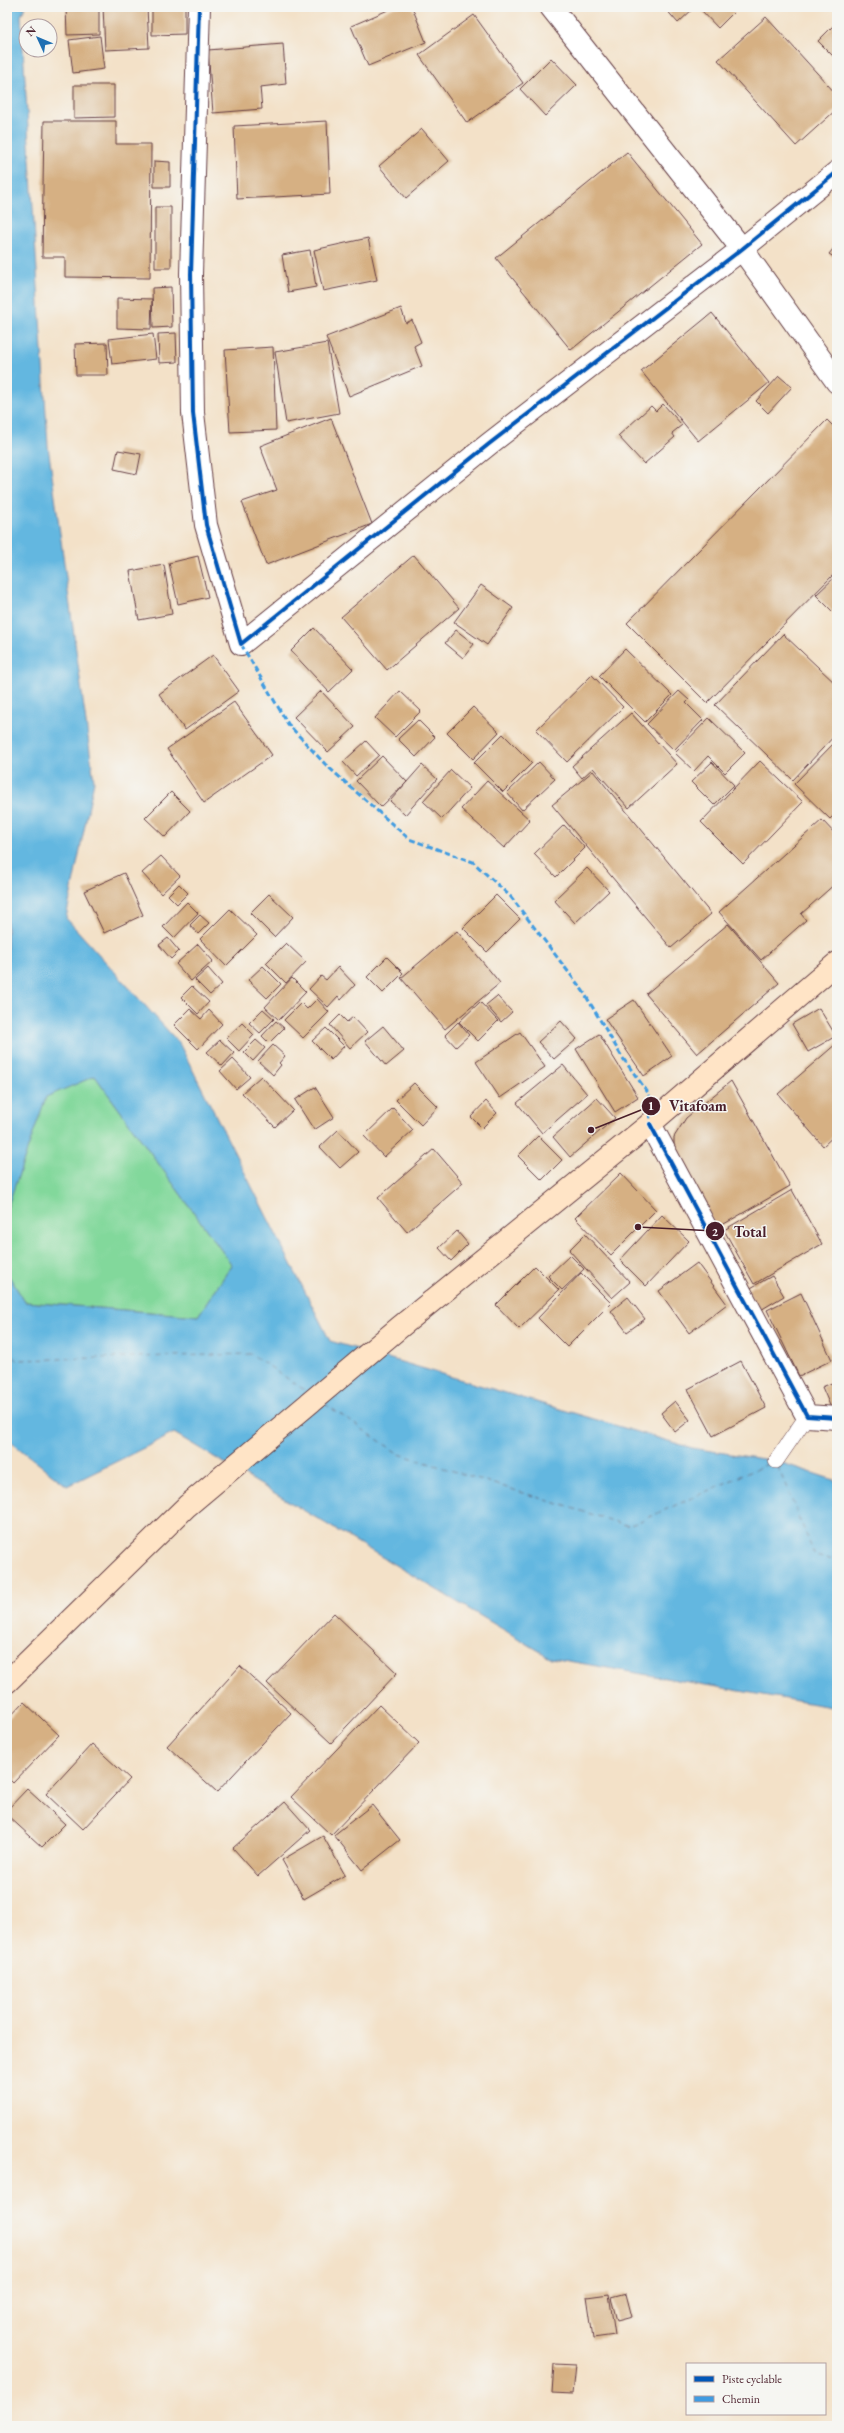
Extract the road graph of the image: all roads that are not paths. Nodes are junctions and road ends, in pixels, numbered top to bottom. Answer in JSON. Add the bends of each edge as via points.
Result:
{"nodes":[{"id":1,"x":199,"y":7,"type":"edge"},
{"id":2,"x":551,"y":7,"type":"edge"},
{"id":3,"x":837,"y":172,"type":"edge"},
{"id":4,"x":742,"y":249,"type":"junction"},
{"id":5,"x":837,"y":382,"type":"edge"},
{"id":6,"x":837,"y":963,"type":"edge"},
{"id":7,"x":650,"y":1124,"type":"junction"},
{"id":8,"x":807,"y":1416,"type":"junction"},
{"id":9,"x":837,"y":1418,"type":"edge"},
{"id":10,"x":776,"y":1460,"type":"dead end"},
{"id":11,"x":7,"y":1682,"type":"edge"}],
"edges":[{"from":1,"to":4,"type":"street","via":[[191,274],[193,413],[206,525],[241,644],[489,444]]},
{"from":2,"to":4,"type":"street"},
{"from":3,"to":4,"type":"street"},
{"from":4,"to":5,"type":"street"},
{"from":6,"to":7,"type":"main road"},
{"from":7,"to":8,"type":"street"},
{"from":7,"to":11,"type":"main road","via":[[400,1327],[188,1506]]},
{"from":8,"to":9,"type":"street"},
{"from":8,"to":10,"type":"lane"}]}
